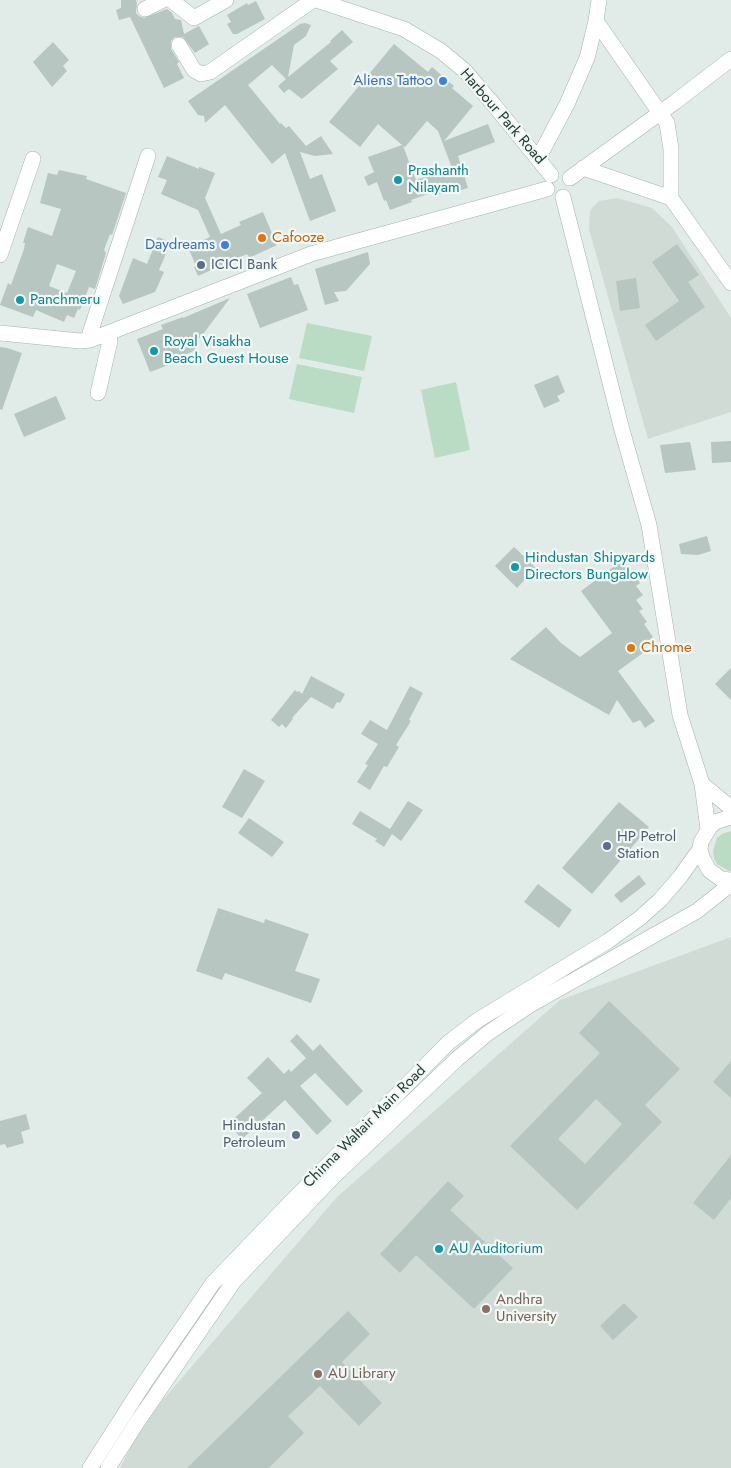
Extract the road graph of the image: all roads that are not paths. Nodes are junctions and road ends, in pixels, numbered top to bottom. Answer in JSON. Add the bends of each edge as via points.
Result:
{"nodes":[{"id":1,"x":163,"y":0,"type":"edge"},
{"id":2,"x":171,"y":0,"type":"edge"},
{"id":3,"x":226,"y":0,"type":"edge"},
{"id":4,"x":314,"y":0,"type":"edge"},
{"id":5,"x":599,"y":0,"type":"edge"},
{"id":6,"x":145,"y":9,"type":"dead end"},
{"id":7,"x":596,"y":21,"type":"junction"},
{"id":8,"x":179,"y":45,"type":"dead end"},
{"id":9,"x":731,"y":59,"type":"edge"},
{"id":10,"x":659,"y":113,"type":"junction"},
{"id":11,"x":148,"y":156,"type":"dead end"},
{"id":12,"x":538,"y":159,"type":"junction"},
{"id":13,"x":33,"y":160,"type":"dead end"},
{"id":14,"x":583,"y":168,"type":"junction"},
{"id":15,"x":570,"y":178,"type":"junction"},
{"id":16,"x":549,"y":182,"type":"junction"},
{"id":17,"x":563,"y":197,"type":"junction"},
{"id":18,"x":671,"y":198,"type":"junction"},
{"id":19,"x":0,"y":255,"type":"edge"},
{"id":20,"x":731,"y":283,"type":"edge"},
{"id":21,"x":0,"y":333,"type":"edge"},
{"id":22,"x":108,"y":334,"type":"junction"},
{"id":23,"x":90,"y":340,"type":"junction"},
{"id":24,"x":98,"y":393,"type":"dead end"},
{"id":25,"x":702,"y":784,"type":"junction"},
{"id":26,"x":731,"y":808,"type":"edge"},
{"id":27,"x":731,"y":818,"type":"edge"},
{"id":28,"x":708,"y":829,"type":"junction"},
{"id":29,"x":700,"y":849,"type":"junction"},
{"id":30,"x":731,"y":880,"type":"edge"},
{"id":31,"x":731,"y":884,"type":"edge"},
{"id":32,"x":90,"y":1468,"type":"edge"},
{"id":33,"x":108,"y":1468,"type":"edge"}],
"edges":[{"from":1,"to":6,"type":"street"},
{"from":2,"to":3,"type":"street","via":[[194,18]]},
{"from":4,"to":8,"type":"street","via":[[210,72],[201,74],[194,70]]},
{"from":4,"to":12,"type":"street","name":"Harbour Park Road","via":[[404,30],[440,51],[471,78]]},
{"from":5,"to":7,"type":"street"},
{"from":7,"to":10,"type":"street"},
{"from":7,"to":12,"type":"street","via":[[587,58]]},
{"from":9,"to":10,"type":"street"},
{"from":10,"to":14,"type":"street"},
{"from":10,"to":18,"type":"street","via":[[667,123],[671,149]]},
{"from":11,"to":23,"type":"street"},
{"from":12,"to":16,"type":"street","name":"Harbour Park Road"},
{"from":13,"to":19,"type":"street"},
{"from":14,"to":15,"type":"street"},
{"from":14,"to":18,"type":"street"},
{"from":15,"to":16,"type":"street","via":[[559,172]]},
{"from":15,"to":17,"type":"street","via":[[571,192]]},
{"from":16,"to":17,"type":"street","via":[[553,196]]},
{"from":16,"to":22,"type":"street","via":[[311,254]]},
{"from":17,"to":25,"type":"street","via":[[649,525],[680,715]]},
{"from":18,"to":20,"type":"street"},
{"from":21,"to":23,"type":"street"},
{"from":22,"to":23,"type":"street"},
{"from":22,"to":24,"type":"street","via":[[110,340]]},
{"from":25,"to":26,"type":"street"},
{"from":25,"to":28,"type":"street"},
{"from":27,"to":28,"type":"street","via":[[716,822]]},
{"from":28,"to":29,"type":"street","name":"Chinna Waltair Main Road"},
{"from":29,"to":30,"type":"street","via":[[709,870]]},
{"from":29,"to":32,"type":"street","name":"Chinna Waltair Main Road","via":[[660,900],[640,918],[478,1020],[449,1042],[293,1199],[213,1283]]},
{"from":31,"to":33,"type":"street","name":"Chinna Waltair Main Road","via":[[697,911],[530,1005],[457,1059],[332,1178],[234,1282]]}]}
